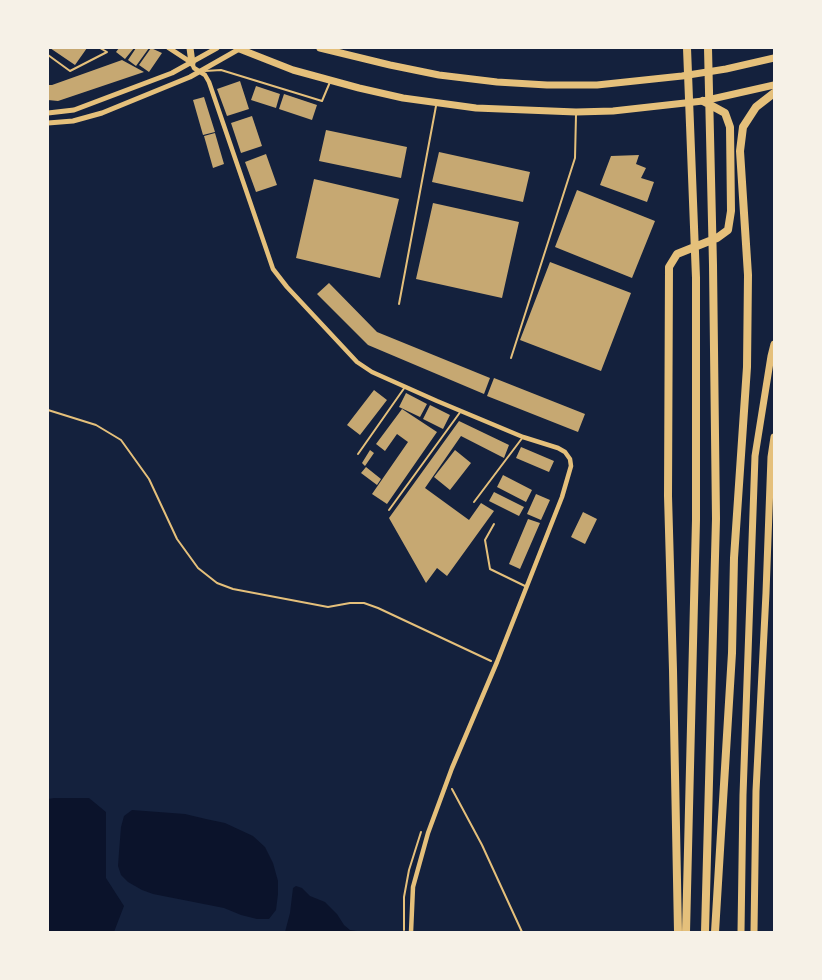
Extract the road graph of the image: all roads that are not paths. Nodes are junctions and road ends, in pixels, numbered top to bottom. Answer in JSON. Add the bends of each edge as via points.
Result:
{"nodes":[{"id":1,"x":100,"y":48,"type":"edge"},
{"id":2,"x":169,"y":48,"type":"edge"},
{"id":3,"x":190,"y":48,"type":"edge"},
{"id":4,"x":217,"y":48,"type":"edge"},
{"id":5,"x":239,"y":48,"type":"edge"},
{"id":6,"x":320,"y":48,"type":"edge"},
{"id":7,"x":687,"y":48,"type":"edge"},
{"id":8,"x":708,"y":48,"type":"edge"},
{"id":9,"x":48,"y":55,"type":"edge"},
{"id":10,"x":774,"y":58,"type":"edge"},
{"id":11,"x":192,"y":63,"type":"junction"},
{"id":12,"x":199,"y":72,"type":"junction"},
{"id":13,"x":330,"y":80,"type":"junction"},
{"id":14,"x":774,"y":85,"type":"edge"},
{"id":15,"x":774,"y":94,"type":"edge"},
{"id":16,"x":703,"y":101,"type":"junction"},
{"id":17,"x":437,"y":103,"type":"junction"},
{"id":18,"x":576,"y":112,"type":"junction"},
{"id":19,"x":48,"y":113,"type":"edge"},
{"id":20,"x":48,"y":123,"type":"edge"},
{"id":21,"x":399,"y":304,"type":"dead end"},
{"id":22,"x":774,"y":344,"type":"edge"},
{"id":23,"x":511,"y":358,"type":"dead end"},
{"id":24,"x":405,"y":387,"type":"junction"},
{"id":25,"x":461,"y":411,"type":"junction"},
{"id":26,"x":522,"y":437,"type":"junction"},
{"id":27,"x":774,"y":437,"type":"edge"},
{"id":28,"x":774,"y":445,"type":"edge"},
{"id":29,"x":358,"y":454,"type":"dead end"},
{"id":30,"x":474,"y":502,"type":"dead end"},
{"id":31,"x":388,"y":510,"type":"dead end"},
{"id":32,"x":494,"y":524,"type":"dead end"},
{"id":33,"x":527,"y":587,"type":"junction"},
{"id":34,"x":411,"y":932,"type":"edge"},
{"id":35,"x":678,"y":932,"type":"edge"},
{"id":36,"x":686,"y":932,"type":"edge"},
{"id":37,"x":705,"y":932,"type":"edge"},
{"id":38,"x":715,"y":932,"type":"edge"},
{"id":39,"x":741,"y":932,"type":"edge"},
{"id":40,"x":754,"y":932,"type":"edge"}],
"edges":[{"from":1,"to":9,"type":"lane","via":[[107,52],[70,71]]},
{"from":2,"to":11,"type":"street"},
{"from":3,"to":11,"type":"main road"},
{"from":4,"to":11,"type":"street"},
{"from":5,"to":12,"type":"street"},
{"from":5,"to":13,"type":"main road","via":[[293,70]]},
{"from":6,"to":10,"type":"main road","via":[[439,74],[547,85],[597,85],[682,76]]},
{"from":7,"to":36,"type":"highway","via":[[696,278],[696,520]]},
{"from":8,"to":37,"type":"highway","via":[[716,519]]},
{"from":11,"to":12,"type":"street"},
{"from":11,"to":19,"type":"street","via":[[172,74],[74,110]]},
{"from":12,"to":13,"type":"lane","via":[[221,70],[322,101]]},
{"from":12,"to":20,"type":"street","via":[[94,115]]},
{"from":12,"to":24,"type":"street","via":[[205,75],[214,96],[276,274],[357,362]]},
{"from":13,"to":17,"type":"main road"},
{"from":14,"to":16,"type":"main road"},
{"from":15,"to":38,"type":"highway","via":[[756,107],[743,127],[740,151],[748,275],[747,367]]},
{"from":16,"to":18,"type":"main road"},
{"from":16,"to":35,"type":"highway","via":[[725,113],[730,127],[731,211],[728,230],[717,238],[677,254],[669,267],[668,496]]},
{"from":17,"to":18,"type":"main road"},
{"from":17,"to":21,"type":"lane"},
{"from":18,"to":23,"type":"lane","via":[[575,158]]},
{"from":22,"to":39,"type":"main road","via":[[755,456]]},
{"from":24,"to":25,"type":"street"},
{"from":24,"to":29,"type":"lane"},
{"from":25,"to":26,"type":"street"},
{"from":25,"to":31,"type":"lane"},
{"from":26,"to":30,"type":"lane"},
{"from":26,"to":33,"type":"street","via":[[565,452],[571,466]]},
{"from":27,"to":28,"type":"main road"},
{"from":28,"to":40,"type":"main road","via":[[756,791]]},
{"from":32,"to":33,"type":"lane","via":[[485,540],[490,569]]},
{"from":33,"to":34,"type":"street","via":[[428,833],[416,875]]}]}
